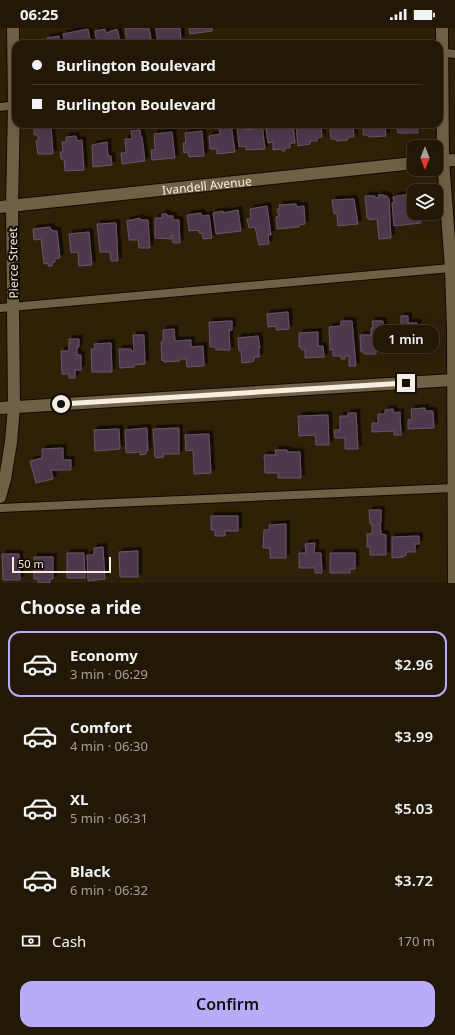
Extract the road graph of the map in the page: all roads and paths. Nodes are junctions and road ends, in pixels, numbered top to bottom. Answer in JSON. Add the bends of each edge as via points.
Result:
{"nodes":[{"id":1,"x":13,"y":28,"type":"edge"},
{"id":2,"x":442,"y":28,"type":"edge"},
{"id":3,"x":13,"y":40,"type":"edge"},
{"id":4,"x":441,"y":40,"type":"edge"},
{"id":5,"x":443,"y":52,"type":"edge"},
{"id":6,"x":455,"y":54,"type":"edge"},
{"id":7,"x":12,"y":105,"type":"edge"},
{"id":8,"x":0,"y":107,"type":"edge"},
{"id":9,"x":443,"y":117,"type":"edge"},
{"id":10,"x":14,"y":128,"type":"edge"},
{"id":11,"x":445,"y":160,"type":"edge"},
{"id":12,"x":407,"y":164,"type":"edge"},
{"id":13,"x":12,"y":206,"type":"junction"},
{"id":14,"x":0,"y":207,"type":"edge"},
{"id":15,"x":452,"y":272,"type":"edge"},
{"id":16,"x":14,"y":306,"type":"junction"},
{"id":17,"x":0,"y":308,"type":"edge"},
{"id":18,"x":453,"y":380,"type":"junction"},
{"id":19,"x":14,"y":407,"type":"junction"},
{"id":20,"x":0,"y":408,"type":"edge"},
{"id":21,"x":454,"y":488,"type":"junction"},
{"id":22,"x":0,"y":497,"type":"edge"},
{"id":23,"x":0,"y":508,"type":"edge"},
{"id":24,"x":454,"y":583,"type":"edge"}],
"edges":[{"from":1,"to":3,"type":"street","name":"Pierce Street"},
{"from":2,"to":4,"type":"street"},
{"from":5,"to":6,"type":"lane"},
{"from":7,"to":8,"type":"lane"},
{"from":9,"to":11,"type":"street"},
{"from":10,"to":13,"type":"street","name":"Pierce Street"},
{"from":11,"to":15,"type":"street"},
{"from":12,"to":13,"type":"street","name":"Ivandell Avenue"},
{"from":13,"to":14,"type":"street","name":"Ivandell Avenue"},
{"from":13,"to":16,"type":"street","name":"Pierce Street"},
{"from":15,"to":16,"type":"lane"},
{"from":15,"to":18,"type":"street"},
{"from":16,"to":17,"type":"lane"},
{"from":16,"to":19,"type":"street","name":"Pierce Street"},
{"from":18,"to":19,"type":"street"},
{"from":18,"to":21,"type":"street"},
{"from":19,"to":20,"type":"street"},
{"from":19,"to":22,"type":"street","name":"Pierce Street","via":[[11,442]]},
{"from":21,"to":23,"type":"lane"},
{"from":21,"to":24,"type":"street"}]}
